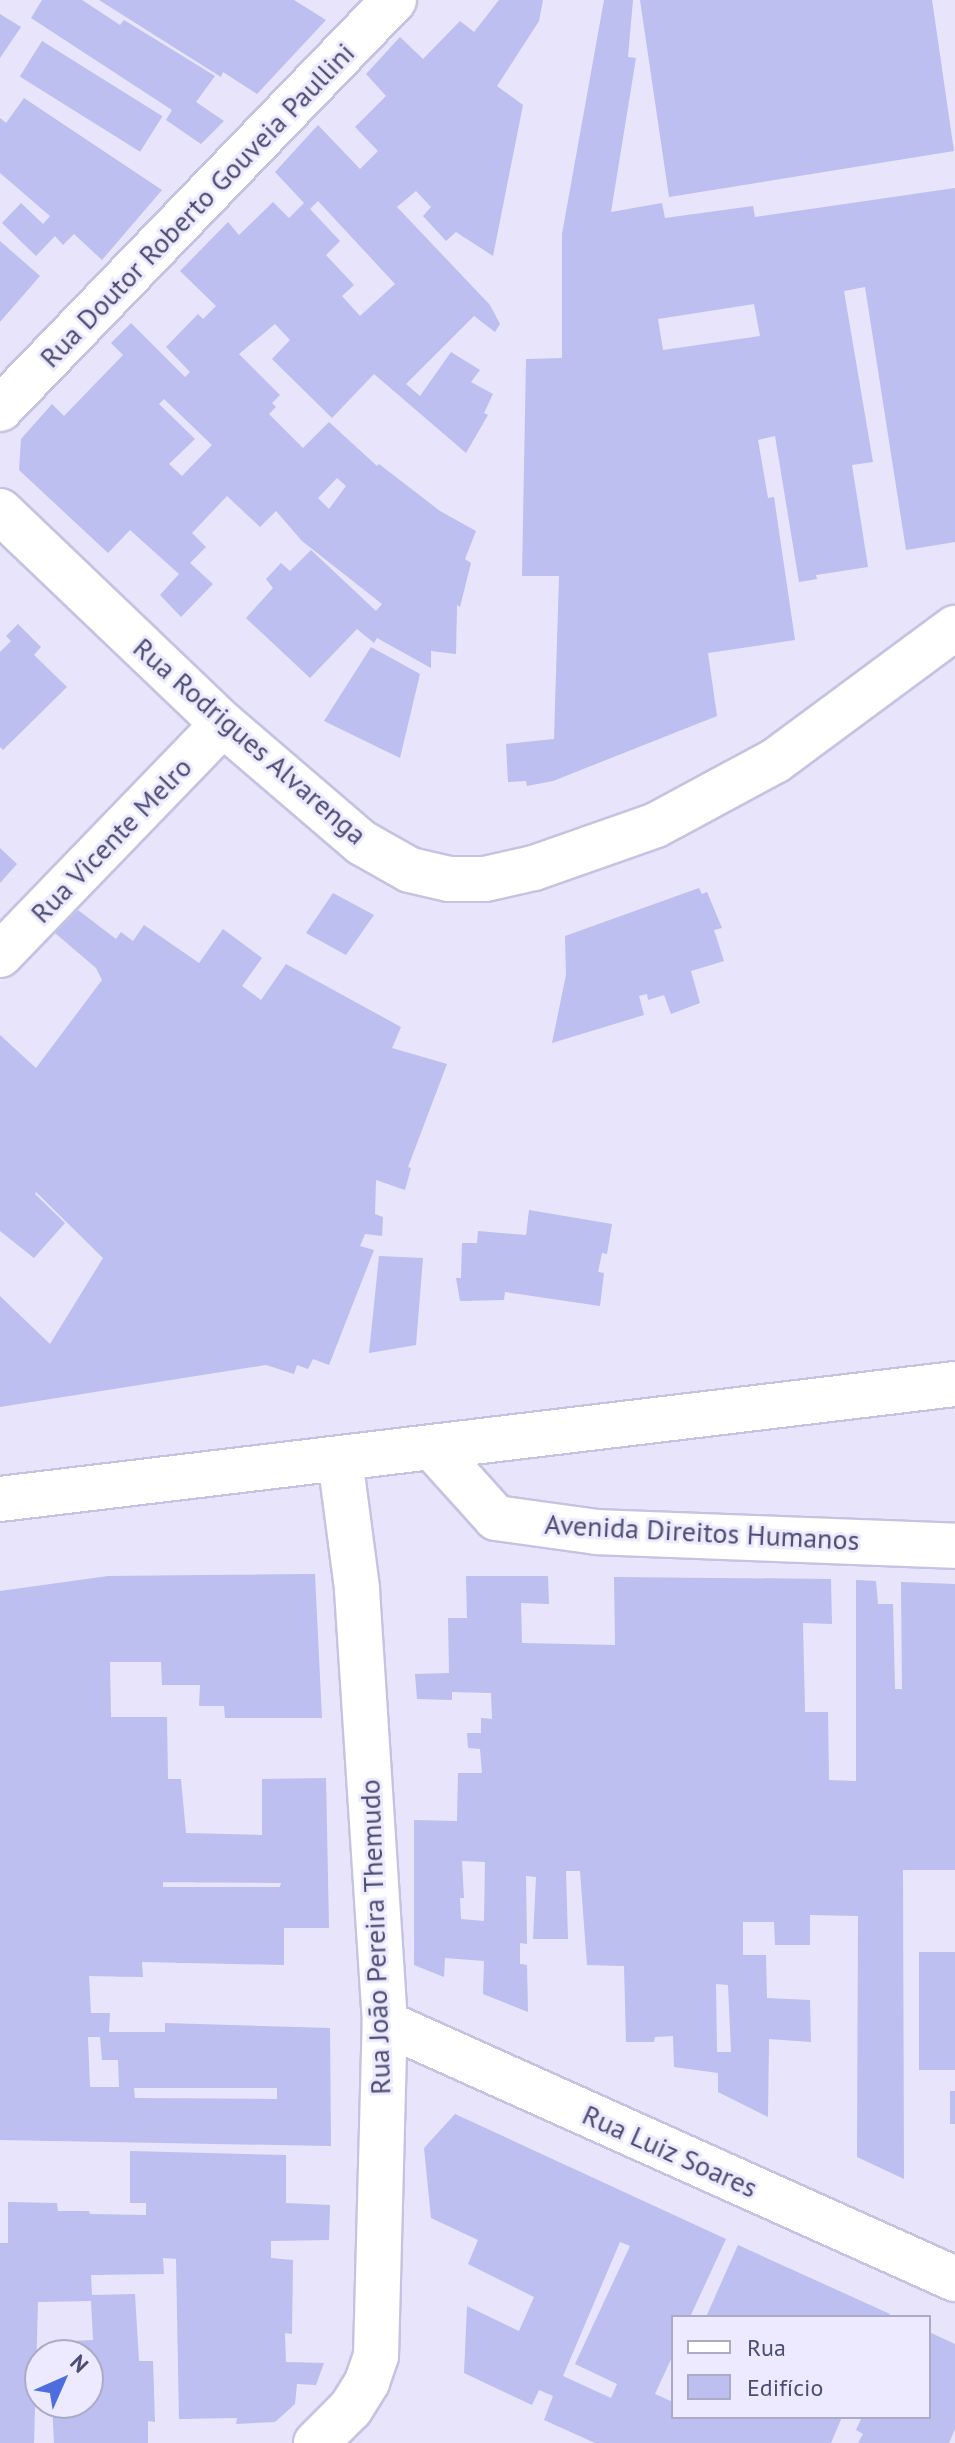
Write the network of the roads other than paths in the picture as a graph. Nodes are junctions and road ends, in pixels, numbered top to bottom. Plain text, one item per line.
1 (394, 0) edge
2 (0, 409) edge
3 (0, 511) edge
4 (955, 628) edge
5 (223, 724) junction
6 (0, 955) edge
7 (955, 1384) edge
8 (433, 1448) junction
9 (340, 1459) junction
10 (0, 1499) edge
11 (955, 1546) edge
12 (385, 2023) junction
13 (955, 2279) edge
14 (316, 2443) edge

1 - 2 street, Rua Doutor Roberto Gouveia Paullini
3 - 5 street, Rua Rodrigues Alvarenga
4 - 5 street, Rua Rodrigues Alvarenga
5 - 6 street, Rua Vicente Melro
7 - 8 street
8 - 9 street
8 - 11 street, Avenida Direitos Humanos
9 - 10 street
9 - 12 street, Rua João Pereira Themudo
12 - 13 street, Rua Luiz Soares
12 - 14 street, Rua João Pereira Themudo

